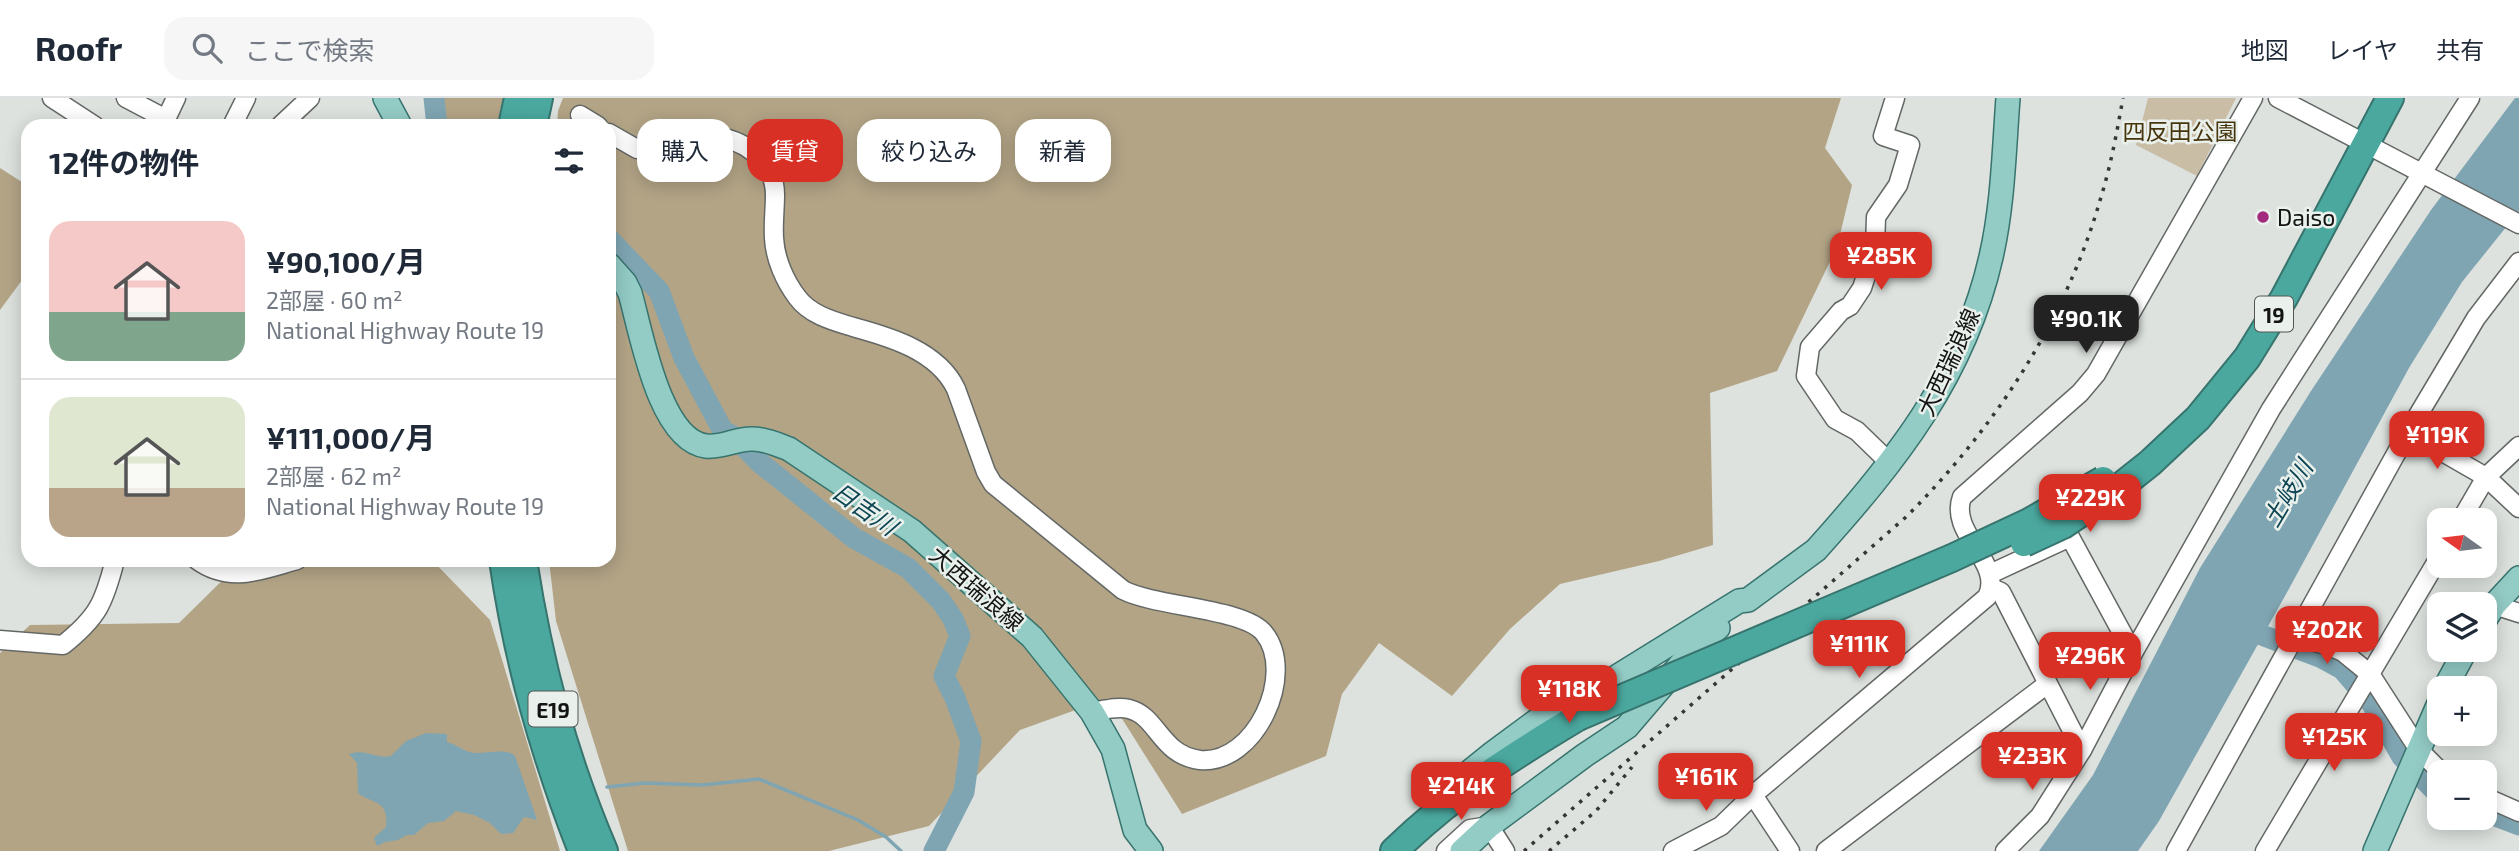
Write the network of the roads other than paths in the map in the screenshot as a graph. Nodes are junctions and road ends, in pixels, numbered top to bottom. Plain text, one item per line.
1 (52, 98) edge
2 (126, 98) edge
3 (176, 98) edge
4 (246, 98) edge
5 (310, 98) edge
6 (385, 98) edge
7 (518, 98) edge
8 (539, 98) edge
9 (1895, 98) edge
10 (2008, 98) edge
11 (2253, 98) edge
12 (2278, 98) edge
13 (2369, 98) edge
14 (2390, 98) edge
15 (2470, 98) edge
16 (580, 115) dead end
17 (84, 119) edge
18 (159, 119) edge
19 (167, 119) edge
20 (236, 119) edge
21 (288, 119) edge
22 (396, 119) edge
23 (514, 119) edge
24 (534, 119) edge
25 (587, 119) edge
26 (616, 137) edge
27 (2358, 140) junction
28 (2423, 174) junction
29 (2519, 224) edge
30 (2519, 262) edge
31 (616, 273) edge
32 (2408, 432) junction
33 (2519, 446) edge
34 (1891, 464) junction
35 (2486, 477) junction
36 (2468, 508) edge
37 (2519, 508) edge
38 (113, 567) edge
39 (206, 567) edge
40 (271, 567) edge
41 (504, 567) edge
42 (524, 567) edge
43 (2427, 578) edge
44 (2519, 578) edge
45 (1991, 581) junction
46 (1748, 600) junction
47 (2497, 604) edge
48 (2497, 612) edge
49 (2519, 613) edge
50 (2294, 637) junction
51 (0, 640) edge
52 (2133, 653) junction
53 (2370, 674) junction
54 (1613, 679) junction
55 (2046, 685) junction
56 (1644, 710) junction
57 (1092, 712) junction
58 (1582, 723) junction
59 (2427, 731) edge
60 (2081, 750) junction
61 (2419, 750) junction
62 (2429, 760) edge
63 (1753, 795) junction
64 (2497, 802) edge
65 (2519, 812) edge
66 (1489, 826) junction
67 (582, 851) edge
68 (604, 851) edge
69 (1151, 851) edge
70 (1394, 851) edge
71 (1421, 851) edge
72 (1446, 851) edge
73 (1463, 851) edge
74 (1496, 851) edge
75 (1505, 851) edge
76 (1673, 851) edge
77 (1790, 851) edge
78 (1826, 851) edge
79 (2005, 851) edge
80 (2176, 851) edge
81 (2265, 851) edge
82 (2375, 851) edge

1 - 17 street
2 - 18 street
3 - 19 street
4 - 20 street
5 - 21 street
6 - 22 main road
7 - 23 highway
8 - 24 highway
9 - 34 street
10 - 34 main road, 大西瑞浪線
11 - 45 street
12 - 27 street
13 - 27 highway, 19
14 - 27 highway, 19
15 - 28 street
16 - 25 street
26 - 57 street
27 - 28 street
27 - 58 highway, 19, bridge
28 - 29 street
28 - 52 street
30 - 32 street
31 - 57 main road, 大西瑞浪線
32 - 35 street
32 - 50 street
33 - 35 street
34 - 46 main road, 大西瑞浪線
35 - 36 street
35 - 37 street
38 - 51 street
39 - 40 street
41 - 67 highway, E19
42 - 68 highway, E19
43 - 53 street
44 - 47 main road
45 - 52 street
45 - 55 street
45 - 63 street
46 - 54 main road
46 - 56 main road
48 - 49 street
50 - 53 street
50 - 80 street
52 - 60 street
53 - 61 street
53 - 81 street
54 - 56 main road
54 - 70 main road
55 - 60 street
55 - 78 street
56 - 66 main road
57 - 69 main road, 大西瑞浪線
58 - 70 highway, 19
58 - 71 highway, 19
59 - 61 main road
60 - 79 street
61 - 62 street
61 - 82 main road
63 - 76 street
63 - 77 street
64 - 65 street
66 - 72 street
66 - 73 main road
66 - 75 street
73 - 74 street

